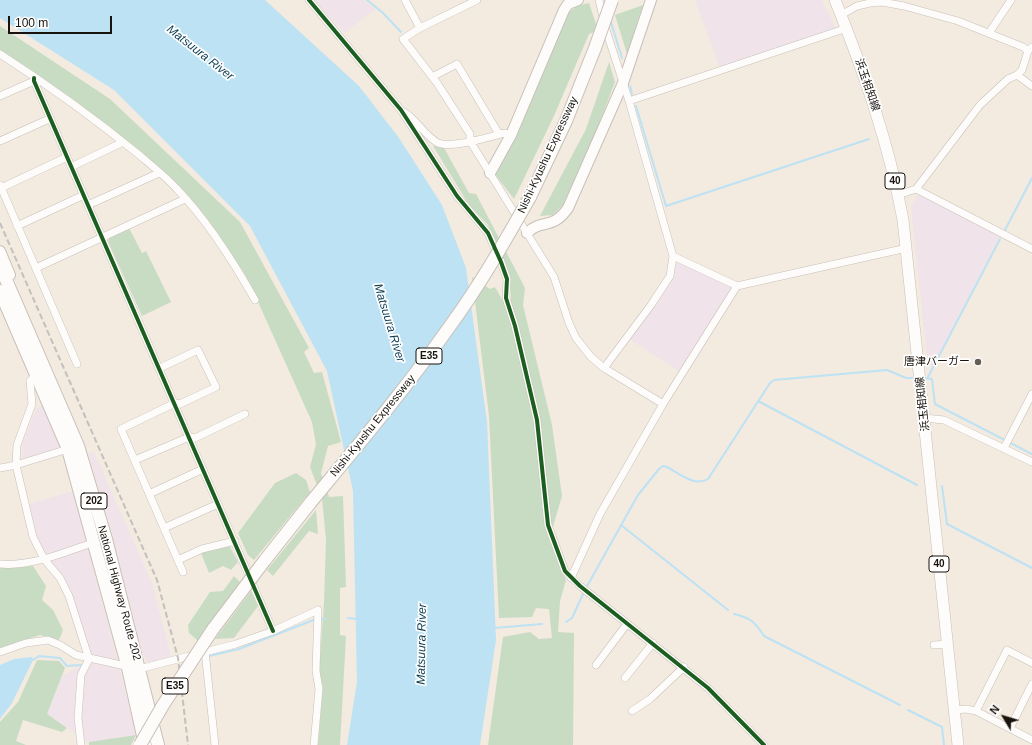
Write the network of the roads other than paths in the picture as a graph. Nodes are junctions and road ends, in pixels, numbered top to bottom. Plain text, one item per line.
1 (309, 0) edge
2 (405, 0) edge
3 (477, 0) edge
4 (578, 0) edge
5 (599, 0) edge
6 (612, 0) edge
7 (651, 0) edge
8 (835, 0) edge
9 (1011, 0) edge
10 (883, 1) edge
11 (856, 3) edge
12 (841, 15) junction
13 (420, 28) junction
14 (847, 28) junction
15 (989, 33) junction
16 (1030, 49) edge
17 (0, 54) edge
18 (1017, 75) junction
19 (432, 77) junction
20 (34, 79) junction
21 (623, 83) junction
22 (1032, 86) edge
23 (0, 96) edge
24 (629, 102) junction
25 (401, 110) junction
26 (49, 119) junction
27 (499, 134) junction
28 (511, 135) junction
29 (0, 141) edge
30 (470, 141) junction
31 (123, 142) junction
32 (67, 157) junction
33 (71, 167) junction
34 (159, 172) junction
35 (490, 173) junction
36 (1, 186) edge
37 (916, 189) junction
38 (84, 195) junction
39 (898, 195) junction
40 (185, 199) junction
41 (88, 205) junction
42 (18, 226) junction
43 (527, 233) junction
44 (103, 236) junction
45 (907, 248) junction
46 (1032, 249) edge
47 (0, 251) edge
48 (673, 256) junction
49 (0, 266) edge
50 (36, 268) junction
51 (738, 286) junction
52 (0, 291) edge
53 (255, 300) dead end
54 (29, 334) junction
55 (77, 364) dead end
56 (160, 368) junction
57 (604, 368) junction
58 (37, 374) junction
59 (1032, 394) edge
60 (175, 403) junction
61 (662, 404) junction
62 (245, 414) dead end
63 (924, 418) junction
64 (189, 436) junction
65 (1004, 447) junction
66 (68, 449) junction
67 (135, 460) junction
68 (1032, 462) edge
69 (16, 466) junction
70 (0, 468) edge
71 (203, 469) junction
72 (149, 494) junction
73 (218, 504) junction
74 (164, 528) junction
75 (95, 542) junction
76 (235, 542) junction
77 (44, 558) junction
78 (178, 560) junction
79 (0, 564) edge
80 (183, 572) dead end
81 (571, 578) junction
82 (627, 624) junction
83 (273, 631) junction
84 (653, 643) junction
85 (947, 644) junction
86 (934, 645) dead end
87 (205, 651) junction
88 (0, 652) edge
89 (89, 659) junction
90 (1032, 663) edge
91 (596, 665) dead end
92 (684, 667) junction
93 (134, 669) junction
94 (625, 678) dead end
95 (1032, 684) edge
96 (955, 710) junction
97 (632, 711) dead end
98 (976, 711) junction
99 (1010, 728) junction
100 (1032, 730) edge
101 (1030, 739) edge
102 (80, 745) edge
103 (140, 745) edge
104 (145, 745) edge
105 (158, 745) edge
106 (215, 745) edge
107 (314, 745) edge
108 (764, 745) edge
109 (958, 745) edge

1 - 25 street
2 - 13 street
3 - 13 street
4 - 28 street
5 - 21 street
6 - 103 highway, Nishi-Kyushu Expressway / E35, bridge
7 - 21 street
8 - 12 main road, 浜玉相知線 / 40
9 - 15 street
10 - 11 street
10 - 15 street
11 - 12 street
12 - 14 main road, 浜玉相知線 / 40
13 - 19 street
14 - 24 street
14 - 39 main road, 浜玉相知線 / 40
15 - 16 street
16 - 18 street
17 - 20 street
18 - 22 street
18 - 37 street
19 - 27 street
19 - 30 street
20 - 23 street
20 - 26 street
20 - 31 street
21 - 24 street
21 - 43 street
24 - 48 street
25 - 30 street
25 - 81 street
26 - 29 street
26 - 32 street
27 - 28 street
27 - 30 street
28 - 35 street
30 - 35 street
31 - 33 street
31 - 34 street
32 - 33 street
32 - 36 street
33 - 38 street
34 - 40 street
34 - 41 street
35 - 43 street
36 - 42 street
37 - 39 street
37 - 46 street
38 - 41 street
38 - 42 street
39 - 45 main road, 浜玉相知線 / 40
40 - 44 street
40 - 53 street
41 - 44 street
42 - 50 street
43 - 57 street
44 - 50 street
44 - 56 street
45 - 51 street
45 - 63 main road, 浜玉相知線 / 40
47 - 54 street
48 - 51 street
48 - 57 street
49 - 54 highway, National Highway Route 202 / 202
50 - 55 street
51 - 61 street
52 - 58 highway, National Highway Route 202 / 202
54 - 93 highway, National Highway Route 202 / 202
56 - 60 street
56 - 60 street
57 - 61 street
58 - 66 highway, National Highway Route 202 / 202
58 - 69 street
59 - 65 street
60 - 64 street
60 - 67 street
61 - 81 street
62 - 64 street
63 - 65 street
63 - 85 main road, 浜玉相知線 / 40
64 - 67 street
64 - 71 street
65 - 68 street
66 - 69 street
66 - 75 highway, National Highway Route 202 / 202
67 - 72 street
69 - 70 street
69 - 77 street
71 - 72 street
71 - 73 street
72 - 74 street
73 - 74 street
73 - 76 street
74 - 78 street
75 - 77 street
75 - 93 highway, National Highway Route 202 / 202
76 - 78 street
76 - 83 street
77 - 79 street
77 - 89 street
78 - 80 street
81 - 82 street
82 - 84 street
82 - 91 street
83 - 87 street
83 - 107 street
84 - 92 street
84 - 94 street
85 - 86 street
85 - 96 main road, 浜玉相知線 / 40
87 - 93 street
87 - 106 street
88 - 89 street
89 - 93 street
89 - 102 street
90 - 98 street
92 - 97 street
92 - 108 street
93 - 104 highway, National Highway Route 202 / 202
93 - 105 highway, National Highway Route 202 / 202
95 - 99 street
96 - 98 street
96 - 109 main road, 浜玉相知線 / 40
98 - 99 street
99 - 101 street
100 - 101 street

